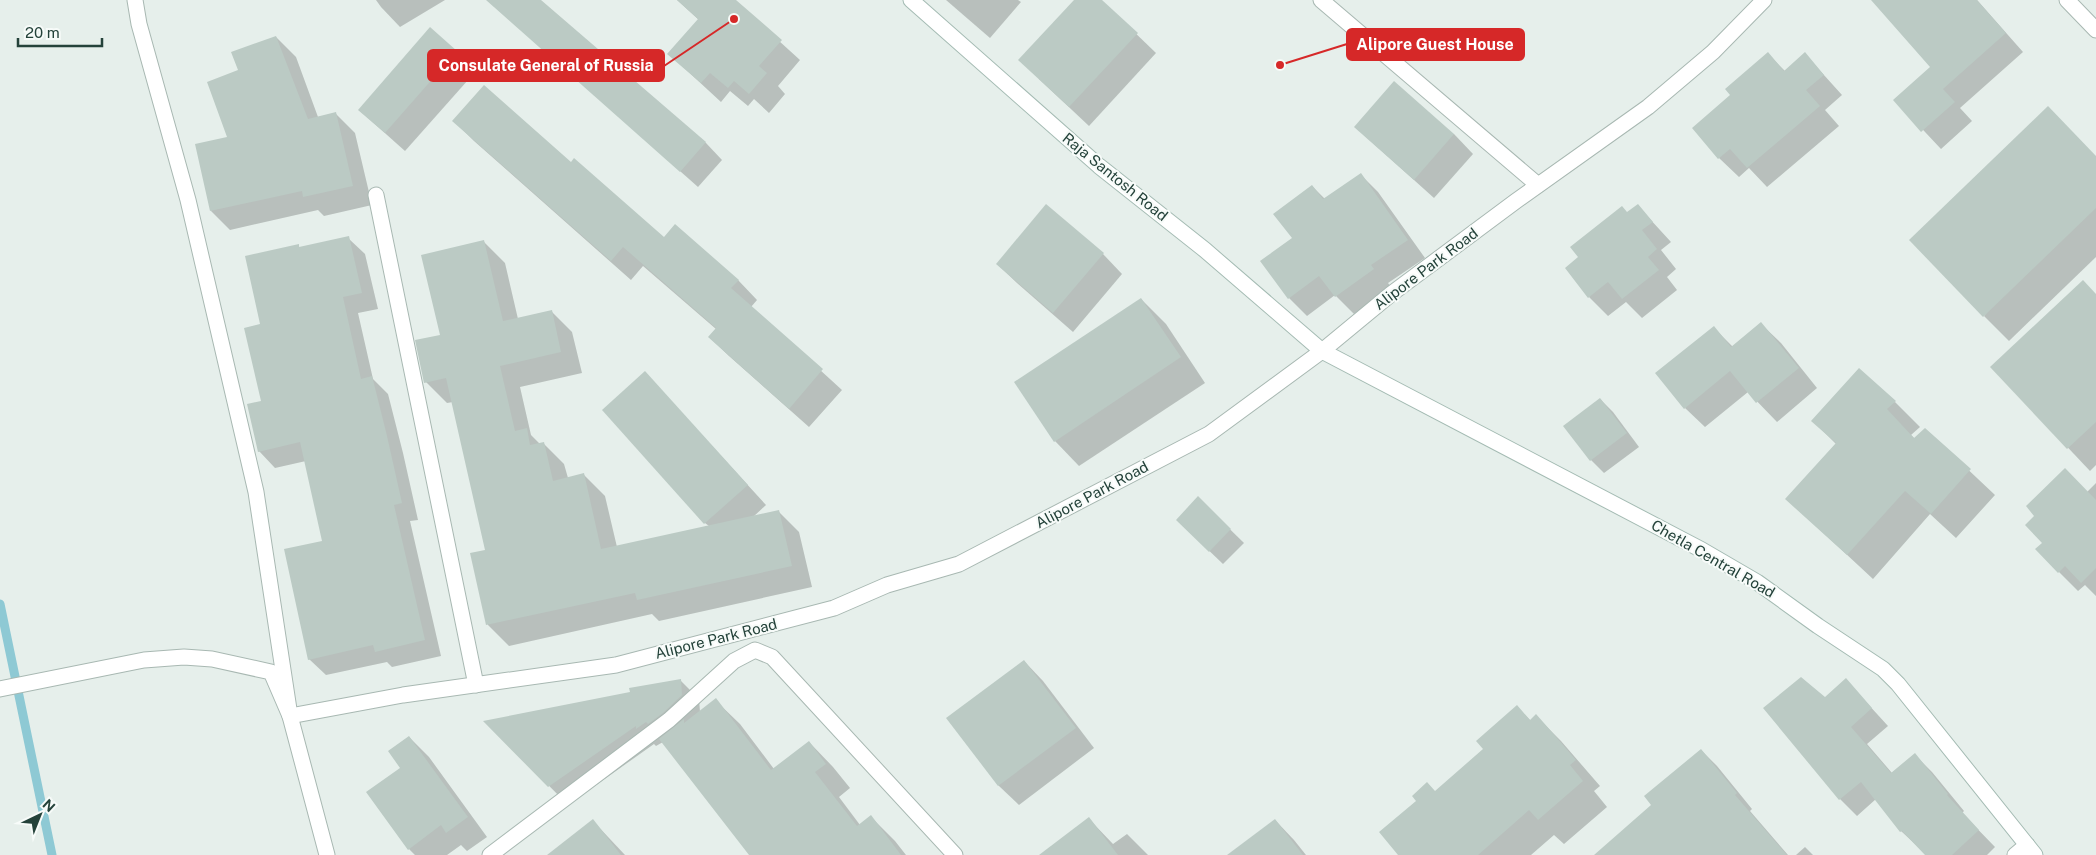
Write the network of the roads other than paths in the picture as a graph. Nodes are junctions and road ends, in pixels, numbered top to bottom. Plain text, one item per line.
1 (135, 0) edge
2 (911, 0) edge
3 (1321, 0) edge
4 (1764, 0) edge
5 (2068, 0) edge
6 (2096, 30) edge
7 (1538, 185) junction
8 (376, 195) dead end
9 (1322, 351) junction
10 (476, 685) junction
11 (0, 689) edge
12 (290, 716) junction
13 (2031, 850) edge
14 (327, 855) edge
15 (490, 855) edge
16 (955, 855) edge
17 (2014, 855) edge

1 - 12 street
2 - 9 street, Raja Santosh Road
3 - 7 street
4 - 7 street, Alipore Park Road
5 - 6 street
7 - 9 street, Alipore Park Road
8 - 10 street
9 - 10 street, Alipore Park Road
9 - 13 street, Chetla Central Road
10 - 12 street, Alipore Park Road
11 - 12 street
12 - 14 street
13 - 17 street
15 - 16 street

